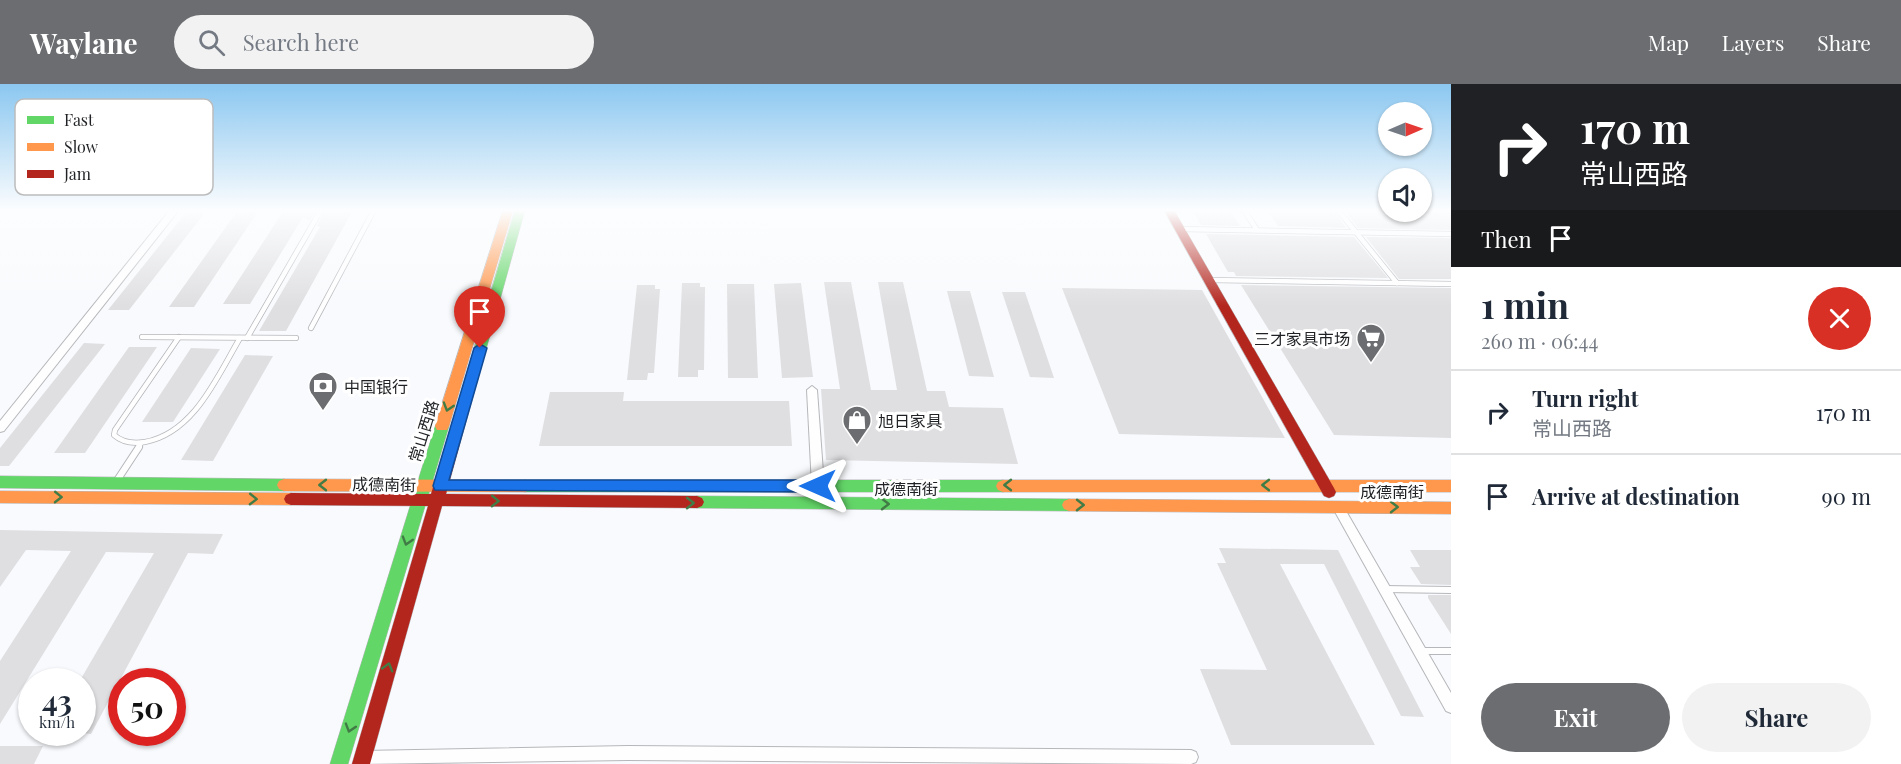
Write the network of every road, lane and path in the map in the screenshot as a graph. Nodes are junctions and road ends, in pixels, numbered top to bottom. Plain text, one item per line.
1 (150, 242) edge
2 (303, 242) edge
3 (357, 242) edge
4 (498, 242) edge
5 (511, 242) edge
6 (1186, 242) edge
7 (1363, 242) edge
8 (1208, 280) junction
9 (1397, 283) junction
10 (1451, 284) edge
11 (311, 328) dead end
12 (142, 337) dead end
13 (179, 337) junction
14 (240, 338) junction
15 (247, 338) junction
16 (296, 338) dead end
17 (812, 390) dead end
18 (0, 428) edge
19 (141, 443) junction
20 (0, 482) edge
21 (116, 483) junction
22 (1325, 484) junction
23 (424, 485) junction
24 (441, 486) junction
25 (818, 486) junction
26 (1451, 486) edge
27 (0, 497) edge
28 (419, 501) junction
29 (436, 501) junction
30 (1338, 507) junction
31 (1451, 508) edge
32 (1384, 589) junction
33 (1451, 590) edge
34 (1420, 651) junction
35 (1451, 651) edge
36 (1451, 706) edge
37 (1191, 757) dead end
38 (627, 758) edge
39 (361, 761) edge
40 (339, 764) edge

1 - 18 street
2 - 15 lane
3 - 11 lane
4 -> 23 main road, 常山西路
5 - 24 main road, 常山西路
6 - 8 main road
7 - 9 lane
8 - 9 lane
8 - 22 main road
9 - 10 lane
12 - 13 lane
13 - 14 lane
13 - 19 lane
14 - 15 lane
14 - 19 lane
15 - 16 lane
17 - 25 street
19 - 21 lane
20 - 21 main road, 成德南街
23 -> 21 main road, 成德南街
22 -> 25 main road, 成德南街
22 - 26 main road, 成德南街
22 - 30 main road
23 - 24 main road, 成德南街
23 - 28 main road, 常山西路
24 - 25 main road, 成德南街
24 - 29 main road, 常山西路
27 -> 28 main road, 成德南街
28 - 29 main road, 成德南街
28 -> 40 main road, 常山西路
29 -> 30 main road, 成德南街
39 -> 29 main road, 常山西路
30 -> 31 main road, 成德南街
30 - 32 street
32 - 33 lane
32 - 34 street
34 - 35 lane
34 - 36 street
37 - 38 street
38 - 39 street

